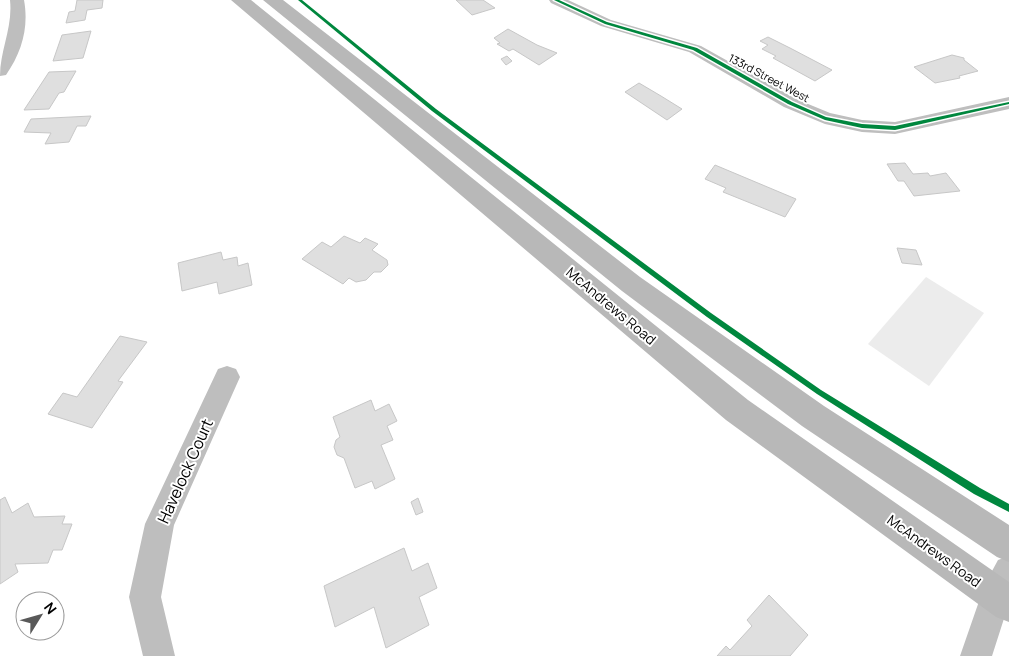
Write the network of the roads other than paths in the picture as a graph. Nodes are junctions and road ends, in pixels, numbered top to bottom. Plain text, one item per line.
1 (17, 0) edge
2 (240, 0) edge
3 (272, 0) edge
4 (556, 0) edge
5 (20, 22) junction
6 (0, 26) edge
7 (0, 71) edge
8 (1009, 102) edge
9 (226, 377) dead end
10 (1009, 545) edge
11 (1005, 590) edge
12 (159, 656) edge
13 (976, 656) edge

1 - 5 street
2 - 11 main road, McAndrews Road
3 - 10 main road, McAndrews Road
4 - 8 street, 133rd Street West
5 - 6 street
5 - 7 street
9 - 12 street, Havelock Court
11 - 13 street

